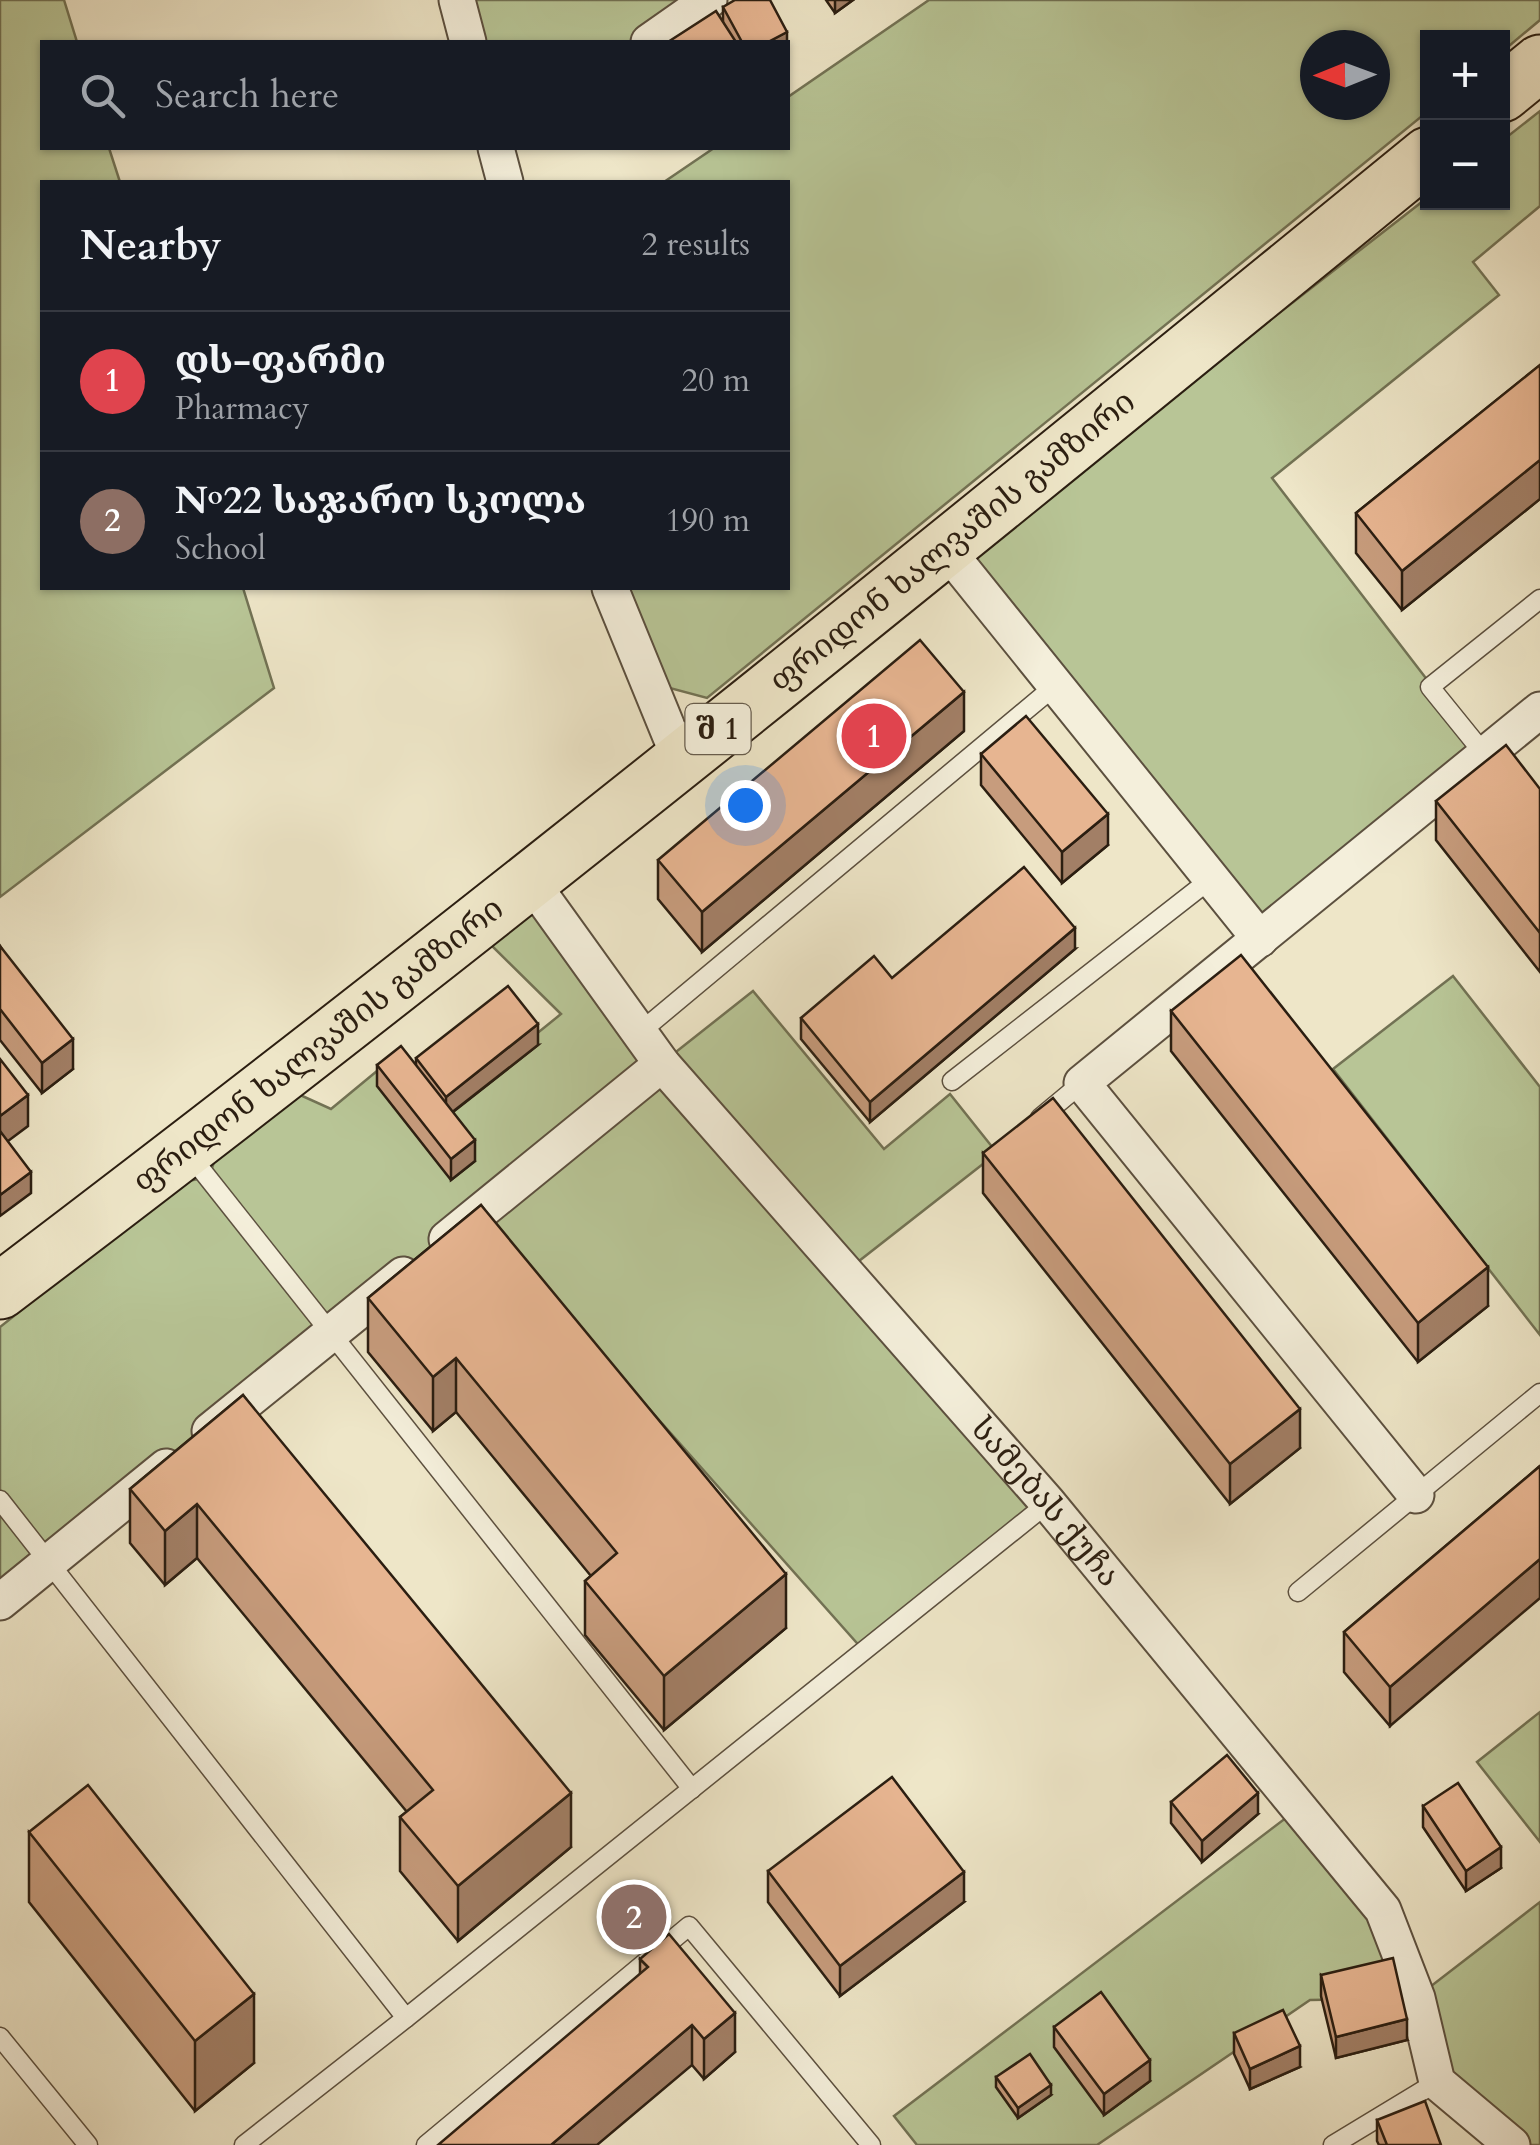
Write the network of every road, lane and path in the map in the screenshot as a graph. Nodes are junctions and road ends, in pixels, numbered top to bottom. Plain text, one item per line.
1 (456, 0) edge
2 (710, 0) edge
3 (467, 40) edge
4 (651, 40) edge
5 (1540, 63) edge
6 (1510, 87) edge
7 (497, 150) edge
8 (1420, 162) edge
9 (505, 180) edge
10 (943, 551) junction
11 (611, 590) edge
12 (1540, 599) edge
13 (1056, 685) junction
14 (1540, 710) edge
15 (1499, 751) junction
16 (680, 759) junction
17 (1212, 878) junction
18 (530, 879) junction
19 (1260, 938) junction
20 (639, 1033) junction
21 (662, 1064) junction
22 (952, 1082) dead end
23 (1082, 1083) junction
24 (1026, 1130) edge
25 (186, 1150) junction
26 (0, 1290) edge
27 (332, 1332) junction
28 (1540, 1393) edge
29 (1416, 1495) junction
30 (0, 1500) edge
31 (1048, 1503) junction
32 (49, 1562) junction
33 (1298, 1592) dead end
34 (0, 1602) edge
35 (692, 1789) junction
36 (406, 2018) junction
37 (0, 2038) edge
38 (1437, 2082) junction
39 (88, 2145) edge
40 (244, 2145) edge
41 (426, 2145) edge
42 (871, 2145) edge
43 (1333, 2145) edge
44 (1512, 2145) edge

1 - 3 street
2 - 4 street
5 - 6 main road
7 - 9 street
8 - 10 main road, ფრიდონ ხალვაშის გამზირი / შ 1
10 - 13 street
10 - 16 main road, ფრიდონ ხალვაშის გამზირი / შ 1
11 - 16 street
12 - 15 lane
13 - 17 street
13 - 20 lane
14 - 15 street
15 - 19 street
16 - 18 main road, ფრიდონ ხალვაშის გამზირი / შ 1
17 - 19 street
17 - 22 lane
18 - 20 street, სამებას ქუჩა
18 - 25 main road, ფრიდონ ხალვაშის გამზირი / შ 1
19 - 23 street
20 - 21 street, სამებას ქუჩა
21 - 27 street
21 - 31 street, სამებას ქუჩა
23 - 24 lane
23 - 29 street
25 - 26 main road, ფრიდონ ხალვაშის გამზირი / შ 1
25 - 27 lane
27 - 32 street
27 - 35 lane
28 - 29 lane
29 - 33 lane
30 - 32 lane
31 - 35 lane
31 - 38 street, სამებას ქუჩა
32 - 34 street
32 - 36 lane
35 - 36 lane
36 - 40 lane
37 - 39 lane
38 - 43 lane
38 - 44 street
41 - 42 lane

